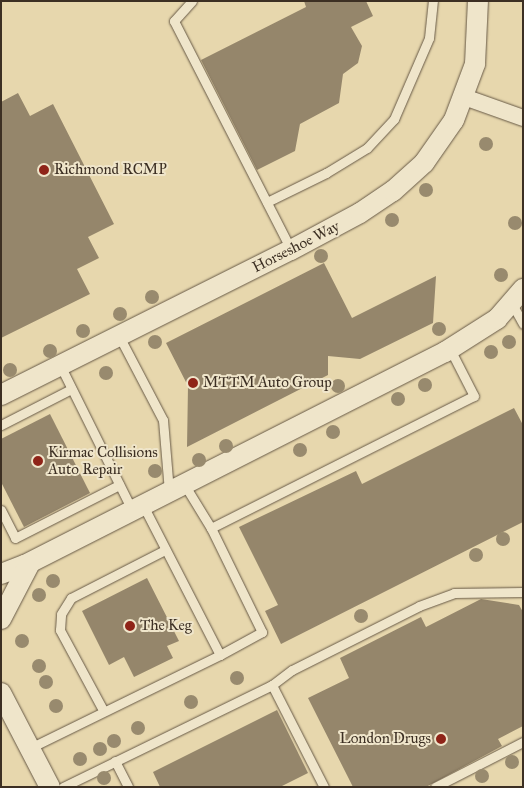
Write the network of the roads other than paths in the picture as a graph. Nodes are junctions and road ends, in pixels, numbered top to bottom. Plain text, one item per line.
1 (192, 1) edge
2 (433, 1) edge
3 (478, 1) edge
4 (464, 97) junction
5 (523, 118) edge
6 (267, 202) junction
7 (291, 250) junction
8 (517, 296) edge
9 (523, 324) edge
10 (119, 335) junction
11 (450, 348) junction
12 (60, 365) junction
13 (71, 389) junction
14 (1, 395) edge
15 (1, 425) edge
16 (119, 485) junction
17 (177, 488) junction
18 (138, 508) junction
19 (1, 510) edge
20 (211, 528) junction
21 (165, 550) junction
22 (30, 563) junction
23 (1, 574) edge
24 (523, 592) edge
25 (1, 619) edge
26 (220, 655) junction
27 (272, 685) junction
28 (1, 693) edge
29 (103, 710) junction
30 (523, 742) edge
31 (30, 748) junction
32 (115, 761) junction
33 (50, 787) edge
34 (63, 787) edge
35 (128, 787) edge
36 (324, 787) edge
37 (435, 787) edge

1 - 6 lane
2 - 6 lane
3 - 4 street, Horseshoe Way
4 - 5 street
4 - 7 street, Horseshoe Way
6 - 7 lane
7 - 10 street, Horseshoe Way
8 - 9 lane
8 - 11 street
10 - 12 street, Horseshoe Way
10 - 17 lane
11 - 17 street
11 - 20 lane
12 - 13 lane
12 - 14 street, Horseshoe Way
13 - 15 lane
13 - 16 lane
16 - 18 lane
16 - 19 lane
17 - 18 street
17 - 20 lane
18 - 21 lane
18 - 22 street
20 - 26 lane
21 - 26 lane
21 - 29 lane
22 - 23 street
22 - 25 street
24 - 27 lane
26 - 29 lane
27 - 32 lane
27 - 36 lane
28 - 31 street
29 - 31 lane
30 - 37 lane
31 - 33 street
32 - 34 lane
32 - 35 lane

